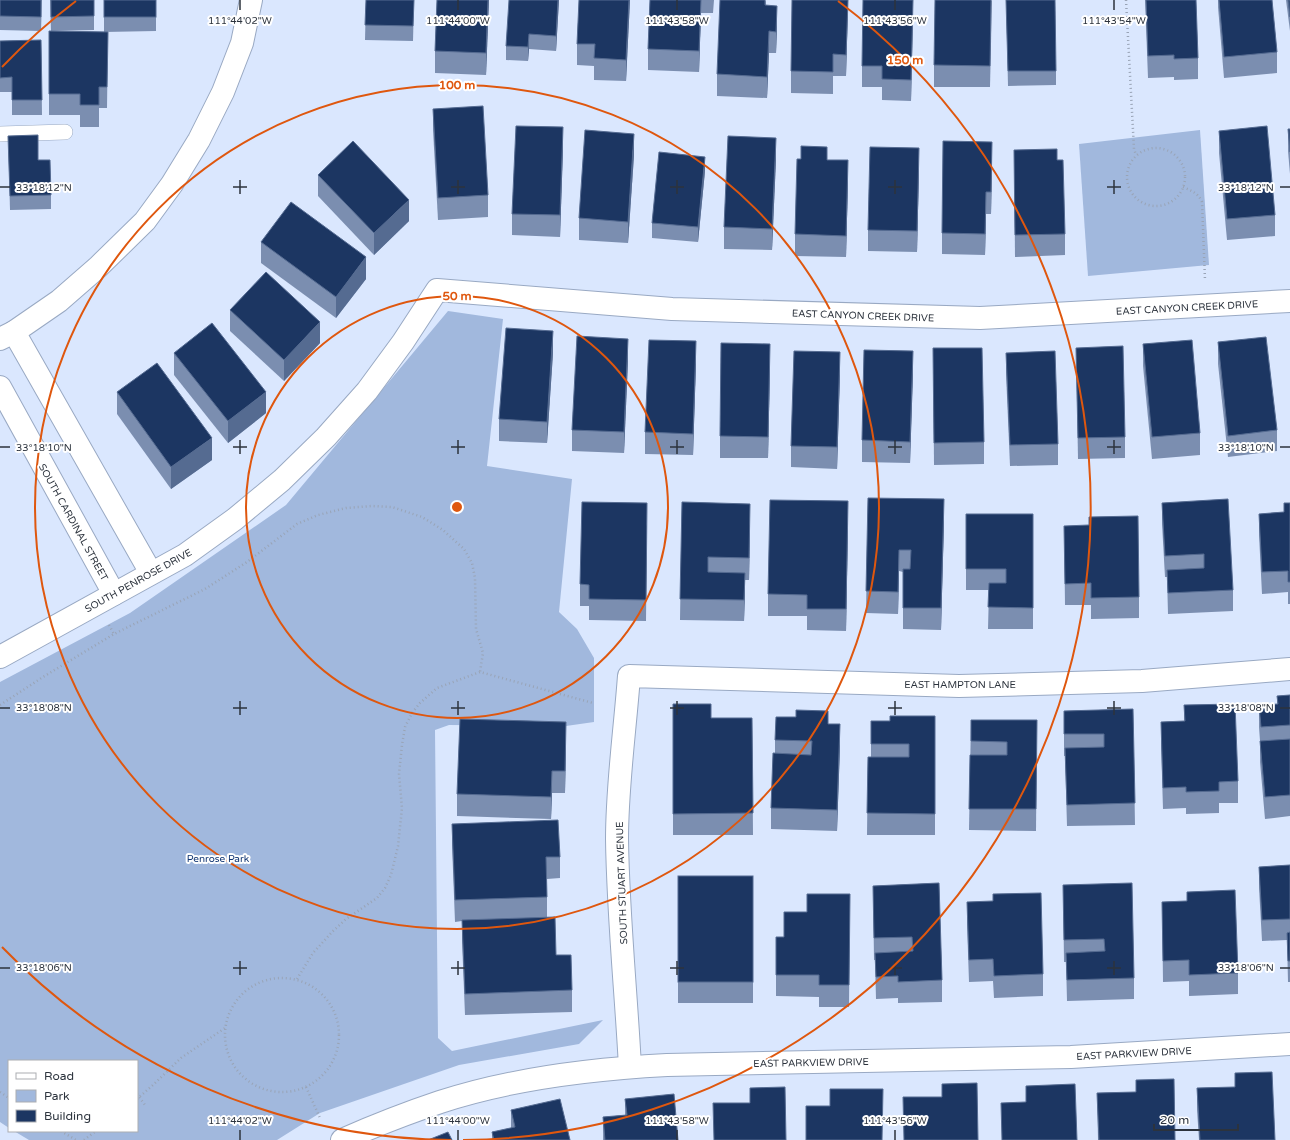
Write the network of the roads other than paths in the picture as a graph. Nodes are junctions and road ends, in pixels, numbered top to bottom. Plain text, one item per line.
1 (251, 0) edge
2 (65, 132) dead end
3 (0, 134) edge
4 (436, 290) joint
5 (1290, 301) edge
6 (7, 335) edge
7 (0, 387) edge
8 (151, 573) junction
9 (114, 594) junction
10 (0, 658) edge
11 (1290, 669) edge
12 (629, 676) joint
13 (1290, 1044) edge
14 (630, 1067) junction
15 (342, 1140) edge

1 - 6 street
2 - 3 lane
4 - 5 street, EAST CANYON CREEK DRIVE
4 - 8 street, SOUTH PENROSE DRIVE
6 - 8 street
7 - 9 street, SOUTH CARDINAL STREET
8 - 9 street, SOUTH PENROSE DRIVE
9 - 10 street, SOUTH PENROSE DRIVE
11 - 12 street, EAST HAMPTON LANE
12 - 14 street, SOUTH STUART AVENUE
13 - 14 street, EAST PARKVIEW DRIVE
14 - 15 street, EAST PARKVIEW DRIVE

